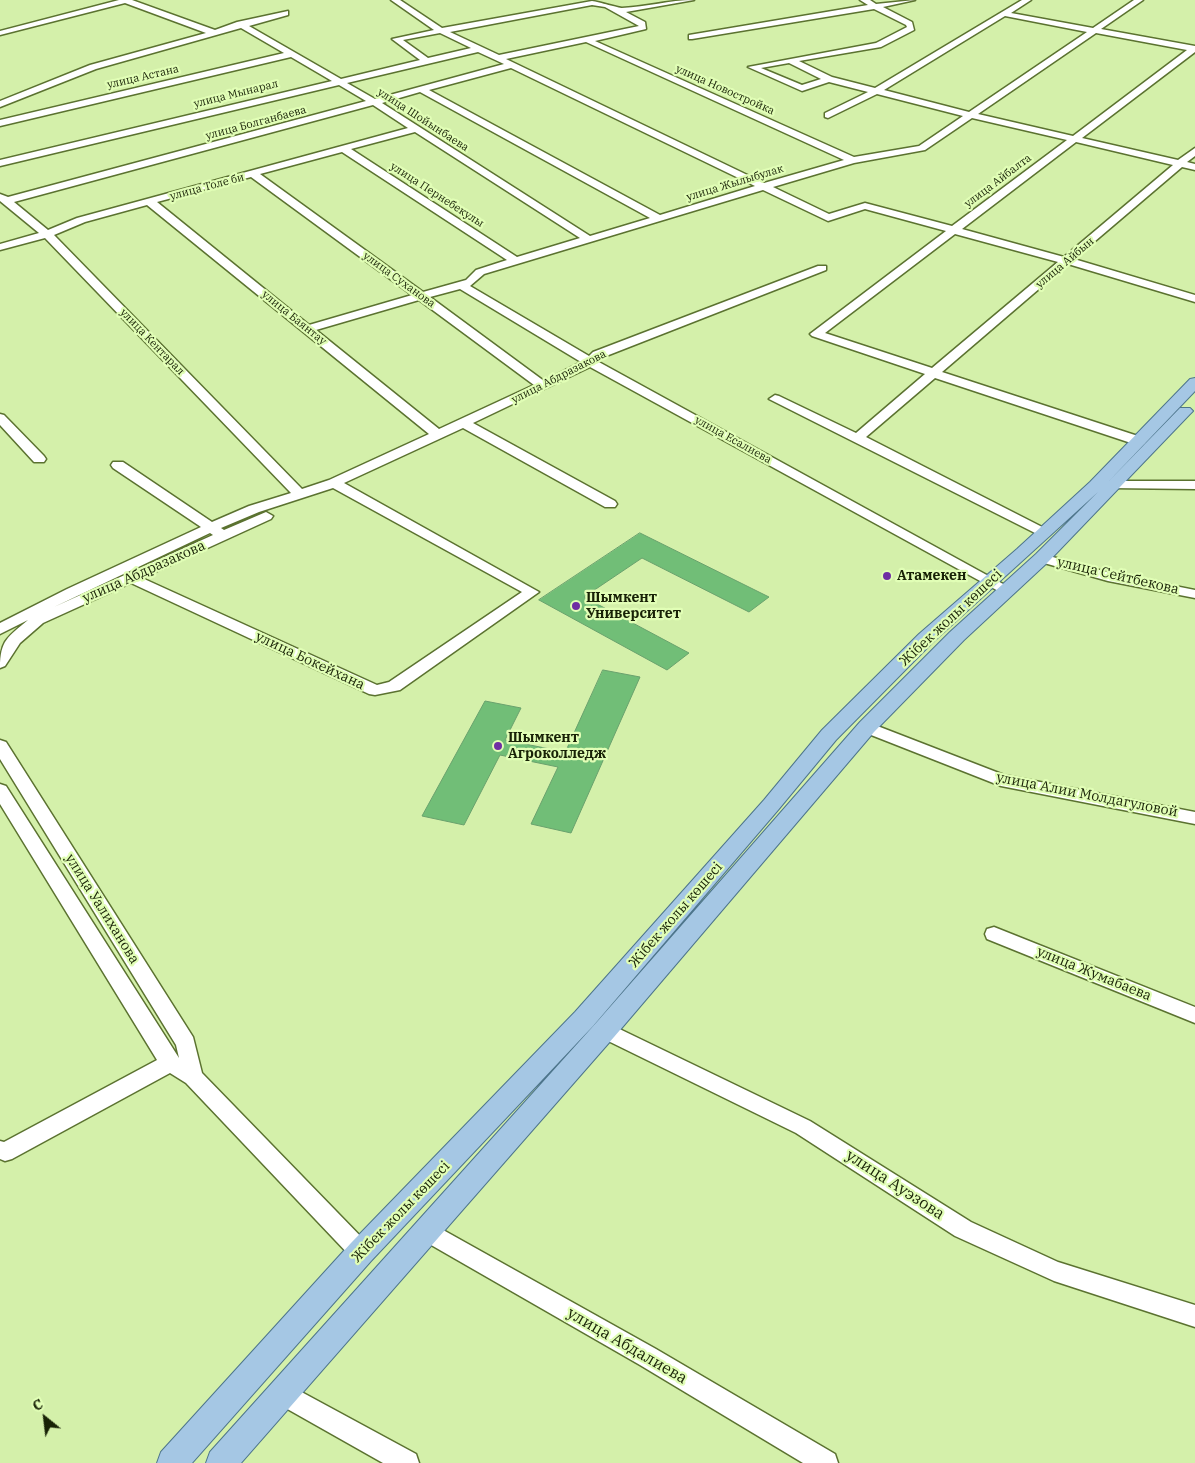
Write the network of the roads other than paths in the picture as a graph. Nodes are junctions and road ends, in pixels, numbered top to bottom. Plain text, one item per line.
1 (127, 0) edge
2 (395, 0) edge
3 (690, 0) edge
4 (864, 0) edge
5 (911, 0) edge
6 (1027, 0) edge
7 (1139, 0) edge
8 (875, 6) junction
9 (620, 11) junction
10 (285, 13) dead end
11 (1005, 14) junction
12 (240, 24) junction
13 (440, 30) junction
14 (1093, 30) junction
15 (212, 32) junction
16 (0, 33) edge
17 (692, 37) dead end
18 (587, 40) junction
19 (1195, 48) edge
20 (478, 49) junction
21 (292, 54) junction
22 (498, 58) junction
23 (790, 60) junction
24 (426, 61) junction
25 (511, 65) junction
26 (829, 79) junction
27 (338, 81) junction
28 (421, 90) junction
29 (876, 91) junction
30 (376, 103) junction
31 (0, 104) edge
32 (828, 115) dead end
33 (971, 115) junction
34 (0, 123) edge
35 (414, 129) junction
36 (1074, 139) junction
37 (344, 150) junction
38 (1195, 152) edge
39 (853, 160) junction
40 (0, 163) edge
41 (1182, 164) junction
42 (1195, 167) edge
43 (254, 174) junction
44 (765, 187) junction
45 (3, 199) edge
46 (150, 202) junction
47 (660, 219) junction
48 (954, 230) junction
49 (47, 234) junction
50 (590, 240) junction
51 (0, 247) edge
52 (518, 262) junction
53 (1068, 262) junction
54 (822, 268) dead end
55 (461, 285) junction
56 (420, 296) junction
57 (1195, 300) edge
58 (307, 329) junction
59 (590, 362) junction
60 (934, 373) junction
61 (1195, 382) edge
62 (543, 386) junction
63 (775, 400) dead end
64 (1195, 400) edge
65 (0, 418) edge
66 (463, 423) junction
67 (438, 435) junction
68 (857, 438) junction
69 (1138, 441) junction
70 (39, 459) dead end
71 (118, 465) dead end
72 (334, 483) junction
73 (1115, 485) junction
74 (1195, 485) edge
75 (299, 493) junction
76 (610, 504) dead end
77 (218, 532) junction
78 (1043, 534) junction
79 (1042, 558) junction
80 (131, 578) junction
81 (998, 586) junction
82 (532, 592) joint
83 (1195, 594) edge
84 (0, 628) edge
85 (0, 663) edge
86 (867, 727) junction
87 (0, 746) edge
88 (0, 790) edge
89 (1195, 818) edge
90 (994, 934) dead end
91 (1195, 1015) edge
92 (605, 1030) junction
93 (170, 1063) junction
94 (193, 1076) junction
95 (0, 1150) edge
96 (428, 1231) junction
97 (360, 1252) junction
98 (1195, 1316) edge
99 (282, 1394) junction
100 (172, 1463) edge
101 (221, 1463) edge
102 (407, 1463) edge
103 (826, 1463) edge

1 - 15 street
1 - 16 street
2 - 13 street
3 - 9 street
4 - 8 street
5 - 8 street
6 - 11 street
7 - 14 street, улица Жылыбулак
8 - 17 street
8 - 23 street
9 - 13 street
9 - 18 street
10 - 12 street
11 - 14 street
11 - 29 street
12 - 15 street
12 - 21 street, улица Шойынбаева
13 - 20 street
13 - 24 street
14 - 19 street
14 - 33 street, улица Жылыбулак
15 - 31 street
18 - 22 street
18 - 39 street, улица Новостройка
19 - 36 street, улица Айбалта
20 - 22 street
20 - 24 street, улица Мынарал
21 - 27 street, улица Шойынбаева
21 - 34 street, улица Астана
22 - 25 street
23 - 26 street
23 - 26 street
24 - 27 street, улица Мынарал
25 - 28 street, улица Болганбаева
25 - 44 street
26 - 29 street
27 - 30 street, улица Шойынбаева
27 - 40 street, улица Мынарал
28 - 30 street, улица Болганбаева
28 - 47 street
29 - 32 street
29 - 33 street
30 - 35 street, улица Шойынбаева
30 - 45 street, улица Болганбаева
33 - 36 street
33 - 39 street, улица Жылыбулак
35 - 37 street, улица Толе би
35 - 50 street, улица Шойынбаева
36 - 41 street
36 - 48 street, улица Айбалта
37 - 43 street, улица Толе би
37 - 52 street, улица Пернебекулы
38 - 41 street, улица Айбын
39 - 44 street, улица Жылыбулак
41 - 42 street
41 - 53 street, улица Айбын
43 - 46 street, улица Толе би
43 - 56 street, улица Суханова
44 - 47 street, улица Жылыбулак
44 - 48 street
45 - 49 street, улица Кентарал
46 - 49 street, улица Толе би
46 - 58 street, улица Баянтау
47 - 50 street, улица Жылыбулак
48 - 53 street
48 - 60 street, улица Айбалта
49 - 51 street, улица Толе би
49 - 75 street, улица Кентарал
50 - 52 street, улица Жылыбулак
52 - 55 street, улица Жылыбулак
53 - 57 street
53 - 60 street, улица Айбын
54 - 59 street, улица Абдразакова
55 - 56 street, улица Жылыбулак
55 - 59 street, улица Есалиева
56 - 58 street, улица Жылыбулак
56 - 62 street, улица Суханова
58 - 67 street, улица Баянтау
59 - 62 street, улица Абдразакова
59 - 81 street, улица Есалиева
60 - 68 street, улица Айбын
60 - 69 street
61 - 69 main road, Жібек жолы көшесі
62 - 66 street, улица Абдразакова
63 - 68 street
64 - 73 main road, Жібек жолы көшесі
65 - 70 street
66 - 67 street, улица Абдразакова
66 - 76 street
67 - 72 street, улица Абдразакова
68 - 78 street
69 - 78 main road, Жібек жолы көшесі
71 - 77 street
72 - 75 street, улица Абдразакова
72 - 82 street
73 - 74 street
73 - 79 main road, Жібек жолы көшесі
75 - 77 street, улица Абдразакова
77 - 80 street, улица Абдразакова
77 - 84 street, улица Абдразакова
78 - 81 main road, Жібек жолы көшесі
79 - 81 main road, Жібек жолы көшесі
79 - 83 street, улица Сейтбекова
80 - 82 street, улица Бокейхана
80 - 85 street, улица Абдразакова
81 - 86 main road, Жібек жолы көшесі
81 - 97 main road, Жібек жолы көшесі
86 - 89 street, улица Алии Молдагуловой
86 - 92 main road, Жібек жолы көшесі
87 - 94 street, улица Уалиханова
88 - 93 street, улица Уалиханова
90 - 91 street, улица Жумабаева
92 - 96 main road, Жібек жолы көшесі
92 - 98 street, улица Ауэзова
93 - 94 street, улица Уалиханова
93 - 95 street
94 - 97 street, улица Уалиханова
96 - 99 main road, Жібек жолы көшесі
96 - 103 street, улица Абдалиева
97 - 100 main road, Жібек жолы көшесі
99 - 101 main road, Жібек жолы көшесі
99 - 102 street

